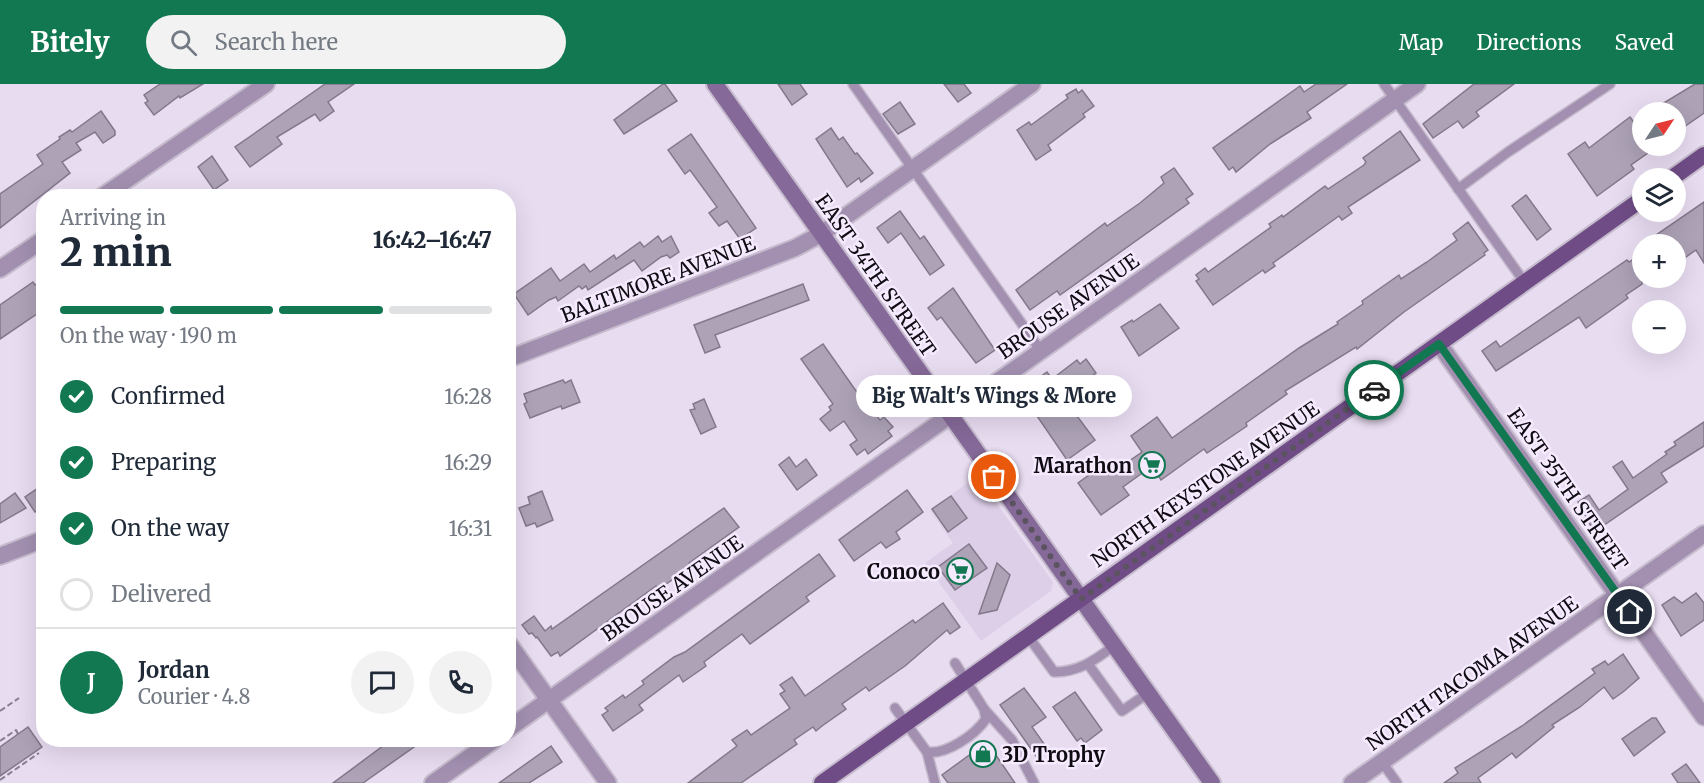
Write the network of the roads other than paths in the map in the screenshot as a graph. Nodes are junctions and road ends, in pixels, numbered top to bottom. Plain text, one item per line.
1 (266, 84) edge
2 (715, 84) edge
3 (853, 84) edge
4 (1032, 84) edge
5 (1384, 84) edge
6 (1417, 84) edge
7 (1610, 84) edge
8 (1395, 100) junction
9 (1704, 156) edge
10 (1686, 168) edge
11 (911, 170) junction
12 (113, 189) edge
13 (1458, 189) junction
14 (1632, 206) edge
15 (821, 234) junction
16 (36, 244) edge
17 (0, 269) edge
18 (1525, 283) junction
19 (1439, 344) junction
20 (1041, 351) junction
21 (516, 356) edge
22 (950, 415) junction
23 (1704, 534) edge
24 (36, 542) edge
25 (0, 556) edge
26 (1617, 595) junction
27 (1081, 599) junction
28 (1028, 636) junction
29 (1114, 646) junction
30 (516, 654) edge
31 (955, 663) dead end
32 (1088, 664) junction
33 (966, 681) junction
34 (1148, 693) junction
35 (549, 701) junction
36 (896, 708) dead end
37 (984, 709) junction
38 (1704, 717) edge
39 (906, 723) junction
40 (516, 724) edge
41 (484, 747) edge
42 (927, 752) junction
43 (1382, 762) junction
44 (433, 783) edge
45 (608, 783) edge
46 (822, 783) edge
47 (935, 783) edge
48 (1034, 783) edge
49 (1212, 783) edge
50 (1352, 783) edge
51 (1397, 783) edge

1 - 12 street
2 - 15 main road, EAST 34TH STREET
3 - 11 lane
4 - 11 street, BALTIMORE AVENUE
5 - 8 lane
6 - 8 street, BROUSE AVENUE
7 - 13 lane
8 - 13 lane
8 - 20 street, BROUSE AVENUE
9 - 10 main road
11 - 15 street, BALTIMORE AVENUE
11 - 20 lane
13 - 18 lane
14 - 18 main road, NORTH KEYSTONE AVENUE
15 - 21 street, BALTIMORE AVENUE
15 - 22 main road, EAST 34TH STREET
16 - 17 street
18 - 19 main road, NORTH KEYSTONE AVENUE
19 - 26 street, EAST 35TH STREET
19 - 27 main road, NORTH KEYSTONE AVENUE
20 - 22 street, BROUSE AVENUE
22 - 27 main road, EAST 34TH STREET
22 - 35 street, BROUSE AVENUE
23 - 26 street, NORTH TACOMA AVENUE
24 - 25 street
26 - 38 street, EAST 35TH STREET
26 - 43 street, NORTH TACOMA AVENUE
27 - 28 main road, NORTH KEYSTONE AVENUE
27 - 29 main road, EAST 34TH STREET
28 - 32 lane
28 - 33 main road, NORTH KEYSTONE AVENUE
29 - 32 lane
29 - 34 main road, EAST 34TH STREET
30 - 35 street
31 - 33 lane
32 - 34 lane
33 - 37 lane
33 - 39 main road, NORTH KEYSTONE AVENUE
34 - 49 main road, EAST 34TH STREET
35 - 40 street, BROUSE AVENUE
35 - 45 street
36 - 39 lane
37 - 42 lane
37 - 48 lane
39 - 42 lane
39 - 46 main road, NORTH KEYSTONE AVENUE
41 - 44 street
42 - 47 lane
43 - 50 street, NORTH TACOMA AVENUE
43 - 51 lane

